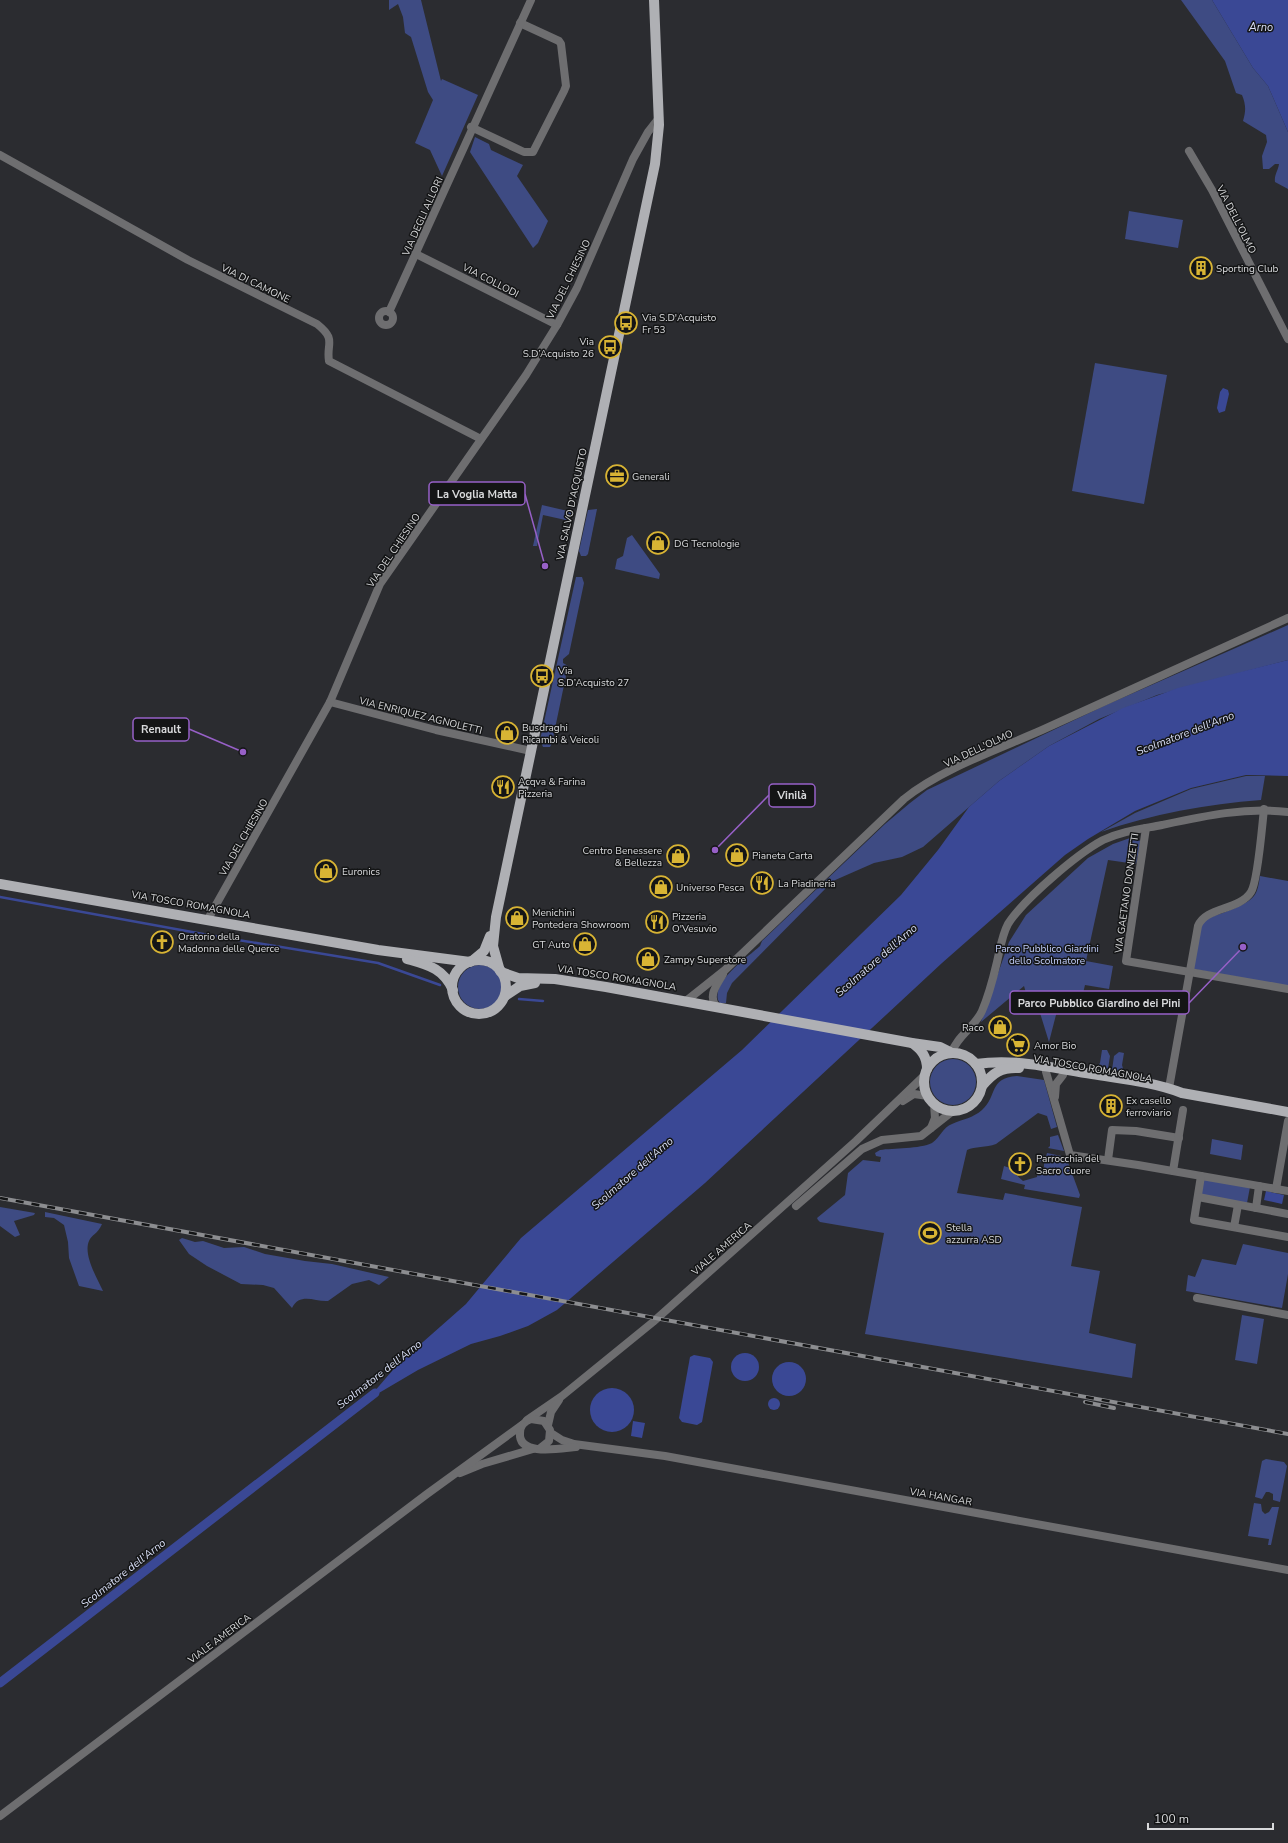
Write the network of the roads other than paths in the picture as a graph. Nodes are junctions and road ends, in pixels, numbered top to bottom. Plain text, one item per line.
1 (531, 0) edge
2 (654, 0) edge
3 (520, 23) junction
4 (659, 118) junction
5 (472, 127) junction
6 (1189, 151) dead end
7 (0, 155) edge
8 (416, 254) junction
9 (389, 312) dead end
10 (557, 325) junction
11 (1288, 339) edge
12 (481, 439) junction
13 (1288, 618) edge
14 (330, 702) junction
15 (531, 751) junction
16 (1264, 810) junction
17 (1288, 812) edge
18 (1146, 828) junction
19 (0, 884) edge
20 (496, 917) junction
21 (208, 919) junction
22 (490, 937) junction
23 (378, 950) junction
24 (496, 958) junction
25 (446, 960) junction
26 (471, 962) junction
27 (725, 970) junction
28 (501, 971) junction
29 (1189, 972) junction
30 (552, 979) junction
31 (1288, 989) edge
32 (453, 990) junction
33 (505, 996) junction
34 (686, 1001) junction
35 (717, 1007) junction
36 (729, 1010) junction
37 (923, 1047) junction
38 (951, 1052) junction
39 (976, 1064) junction
40 (927, 1071) junction
41 (1046, 1072) junction
42 (1063, 1075) junction
43 (982, 1086) junction
44 (1169, 1088) junction
45 (1182, 1093) junction
46 (931, 1100) junction
47 (1055, 1104) junction
48 (889, 1110) junction
49 (954, 1110) junction
50 (1183, 1110) dead end
51 (1288, 1112) edge
52 (1288, 1120) edge
53 (930, 1130) junction
54 (1179, 1138) junction
55 (1108, 1160) junction
56 (1173, 1171) junction
57 (1201, 1176) junction
58 (1259, 1186) junction
59 (1276, 1189) junction
60 (1288, 1191) edge
61 (1198, 1197) junction
62 (1238, 1205) junction
63 (796, 1206) dead end
64 (1256, 1208) junction
65 (1288, 1214) edge
66 (1234, 1227) junction
67 (1288, 1237) edge
68 (1198, 1298) dead end
69 (1288, 1314) edge
70 (562, 1396) junction
71 (525, 1423) junction
72 (549, 1429) junction
73 (589, 1446) junction
74 (536, 1449) junction
75 (450, 1478) junction
76 (1288, 1570) edge
77 (0, 1816) edge

1 - 3 street, VIA DEGLI ALLORI
2 - 4 main road, VIA SALVO D'ACQUISTO
3 - 5 street, VIA DEGLI ALLORI
3 - 5 street
4 - 10 street, VIA DEL CHIESINO
4 - 15 main road, VIA SALVO D'ACQUISTO
5 - 8 street, VIA DEGLI ALLORI
6 - 11 street, VIA DELL'OLMO
7 - 12 street, VIA DI CAMONE
8 - 9 street, VIA DEGLI ALLORI
8 - 10 street, VIA COLLODI
10 - 12 street, VIA DEL CHIESINO
12 - 14 street, VIA DEL CHIESINO
13 - 27 street, VIA DELL'OLMO
14 - 15 street, VIA ENRIQUEZ AGNOLETTI
14 - 21 street, VIA DEL CHIESINO
15 - 20 main road, VIA SALVO D'ACQUISTO
16 - 17 street
16 - 18 street
16 - 29 street
18 - 29 street, VIA GAETANO DONIZETTI
18 - 38 street
19 - 21 main road, VIA TOSCO ROMAGNOLA
20 - 22 main road
20 - 24 main road
21 - 23 main road, VIA TOSCO ROMAGNOLA
22 - 25 main road
22 - 26 main road
23 - 25 main road, VIA TOSCO ROMAGNOLA
23 - 32 main road, VIA TOSCO ROMAGNOLA
24 - 28 main road
24 - 30 main road
25 - 26 main road, VIA TOSCO ROMAGNOLA
26 - 28 main road
26 - 32 main road
27 - 34 street, VIA DELL'OLMO
27 - 35 street, VIA DELL'OLMO
28 - 30 main road, VIA TOSCO ROMAGNOLA
28 - 33 main road
29 - 31 street
29 - 44 street
30 - 34 main road, VIA TOSCO ROMAGNOLA
32 - 33 main road
33 - 36 main road, VIA TOSCO ROMAGNOLA
34 - 35 main road, VIA TOSCO ROMAGNOLA
35 - 36 main road, VIA TOSCO ROMAGNOLA
36 - 37 main road, VIA TOSCO ROMAGNOLA
37 - 38 main road, VIA TOSCO ROMAGNOLA
37 - 40 main road
38 - 39 main road
38 - 40 main road
39 - 43 main road
39 - 44 main road, VIA TOSCO ROMAGNOLA
40 - 46 main road
40 - 48 street
41 - 42 main road, VIA TOSCO ROMAGNOLA
41 - 43 main road, VIA TOSCO ROMAGNOLA
41 - 47 street
42 - 45 main road, VIA TOSCO ROMAGNOLA
42 - 47 street
43 - 49 main road
44 - 45 main road, VIA TOSCO ROMAGNOLA
45 - 51 main road, VIA TOSCO ROMAGNOLA
46 - 48 street
46 - 49 main road
46 - 53 street
47 - 55 street
48 - 70 street, VIALE AMERICA
49 - 53 street
50 - 54 street
52 - 59 street
53 - 63 street
54 - 55 street
54 - 56 street
55 - 56 street
56 - 57 street
57 - 58 street
57 - 61 street
58 - 59 street
58 - 64 street
59 - 60 street
61 - 62 street
61 - 66 street
62 - 64 street
62 - 66 street
64 - 65 street
66 - 67 street
68 - 69 street
70 - 71 street, VIALE AMERICA
70 - 72 street, VIALE AMERICA
71 - 72 street
71 - 74 street
71 - 75 street, VIALE AMERICA
72 - 73 street, VIA HANGAR
72 - 74 street, VIALE AMERICA
73 - 74 street, VIA HANGAR
73 - 76 street, VIA HANGAR
74 - 75 street, VIALE AMERICA
75 - 77 street, VIALE AMERICA

